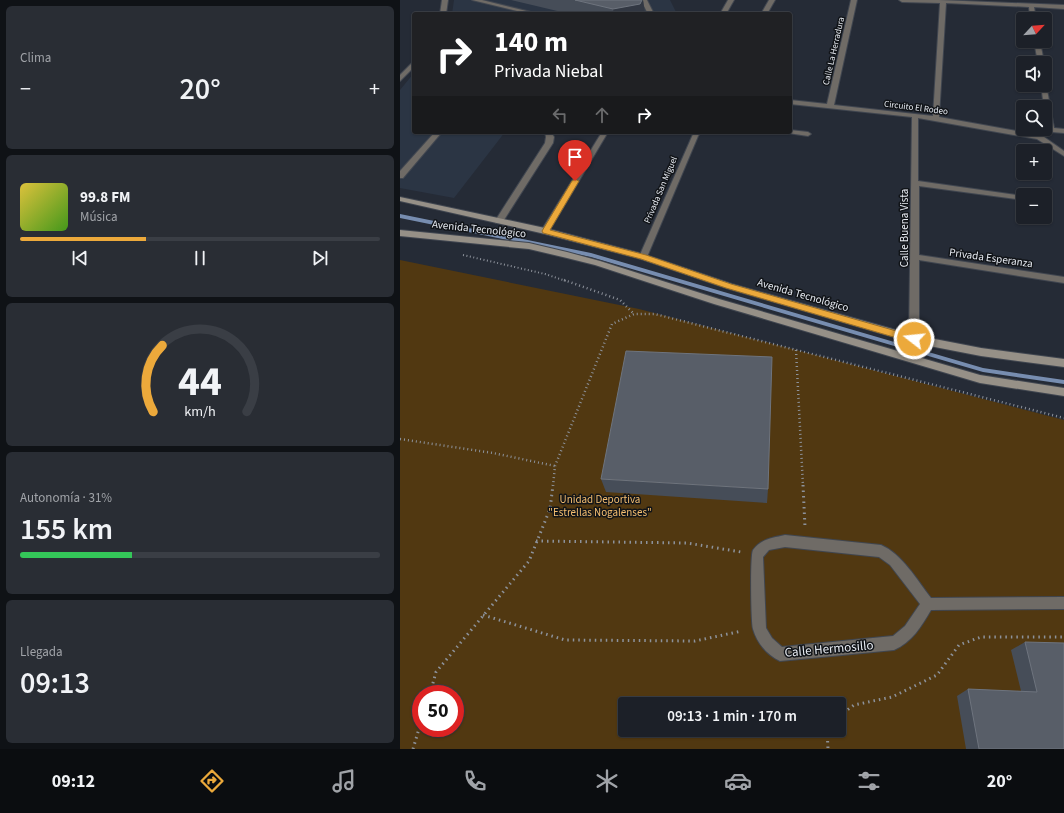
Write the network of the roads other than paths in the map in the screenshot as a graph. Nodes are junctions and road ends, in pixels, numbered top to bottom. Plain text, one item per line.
1 (445, 0) edge
2 (475, 0) edge
3 (479, 0) edge
4 (644, 0) edge
5 (731, 0) edge
6 (772, 0) edge
7 (854, 0) edge
8 (902, 0) edge
9 (943, 2) junction
10 (1031, 5) junction
11 (1064, 7) edge
12 (443, 12) edge
13 (528, 12) edge
14 (650, 12) edge
15 (724, 12) edge
16 (765, 12) edge
17 (1032, 12) edge
18 (412, 64) edge
19 (400, 78) edge
20 (792, 102) edge
21 (830, 106) junction
22 (915, 116) junction
23 (936, 118) junction
24 (1052, 130) edge
25 (1064, 130) edge
26 (792, 132) edge
27 (437, 134) edge
28 (549, 134) edge
29 (604, 134) edge
30 (695, 134) edge
31 (808, 134) dead end
32 (1039, 137) joint
33 (1064, 154) edge
34 (400, 176) edge
35 (915, 183) junction
36 (1016, 197) edge
37 (400, 199) edge
38 (498, 221) junction
39 (545, 231) junction
40 (400, 233) edge
41 (643, 257) junction
42 (915, 258) junction
43 (1064, 280) edge
44 (914, 339) junction
45 (1064, 363) edge
46 (1064, 392) edge
47 (1064, 603) edge
48 (928, 604) junction

1 - 12 street
2 - 3 street
3 - 13 street
4 - 14 street
5 - 15 street
6 - 16 street
7 - 21 street, Calle La Herradura
8 - 9 street
9 - 10 street
9 - 23 street
10 - 11 street
10 - 17 street
18 - 19 street
20 - 21 street, Circuito El Rodeo
21 - 22 street, Circuito El Rodeo
22 - 23 street, Circuito El Rodeo
22 - 35 street, Calle Buena Vista
23 - 32 street, Circuito El Rodeo
24 - 25 street
26 - 31 street
27 - 34 street
28 - 38 street
29 - 39 street
30 - 41 street, Privada San Miguel
32 - 33 street
35 - 36 street
35 - 42 street, Calle Buena Vista
37 - 38 main road, Avenida Tecnológico
38 - 39 main road, Avenida Tecnológico
39 - 41 main road, Avenida Tecnológico
40 - 46 main road, Avenida Tecnológico
41 - 44 main road, Avenida Tecnológico
42 - 43 street, Privada Esperanza
42 - 44 street, Calle Buena Vista
44 - 45 main road, Avenida Tecnológico
47 - 48 street
48 - 48 street, Calle Hermosillo

